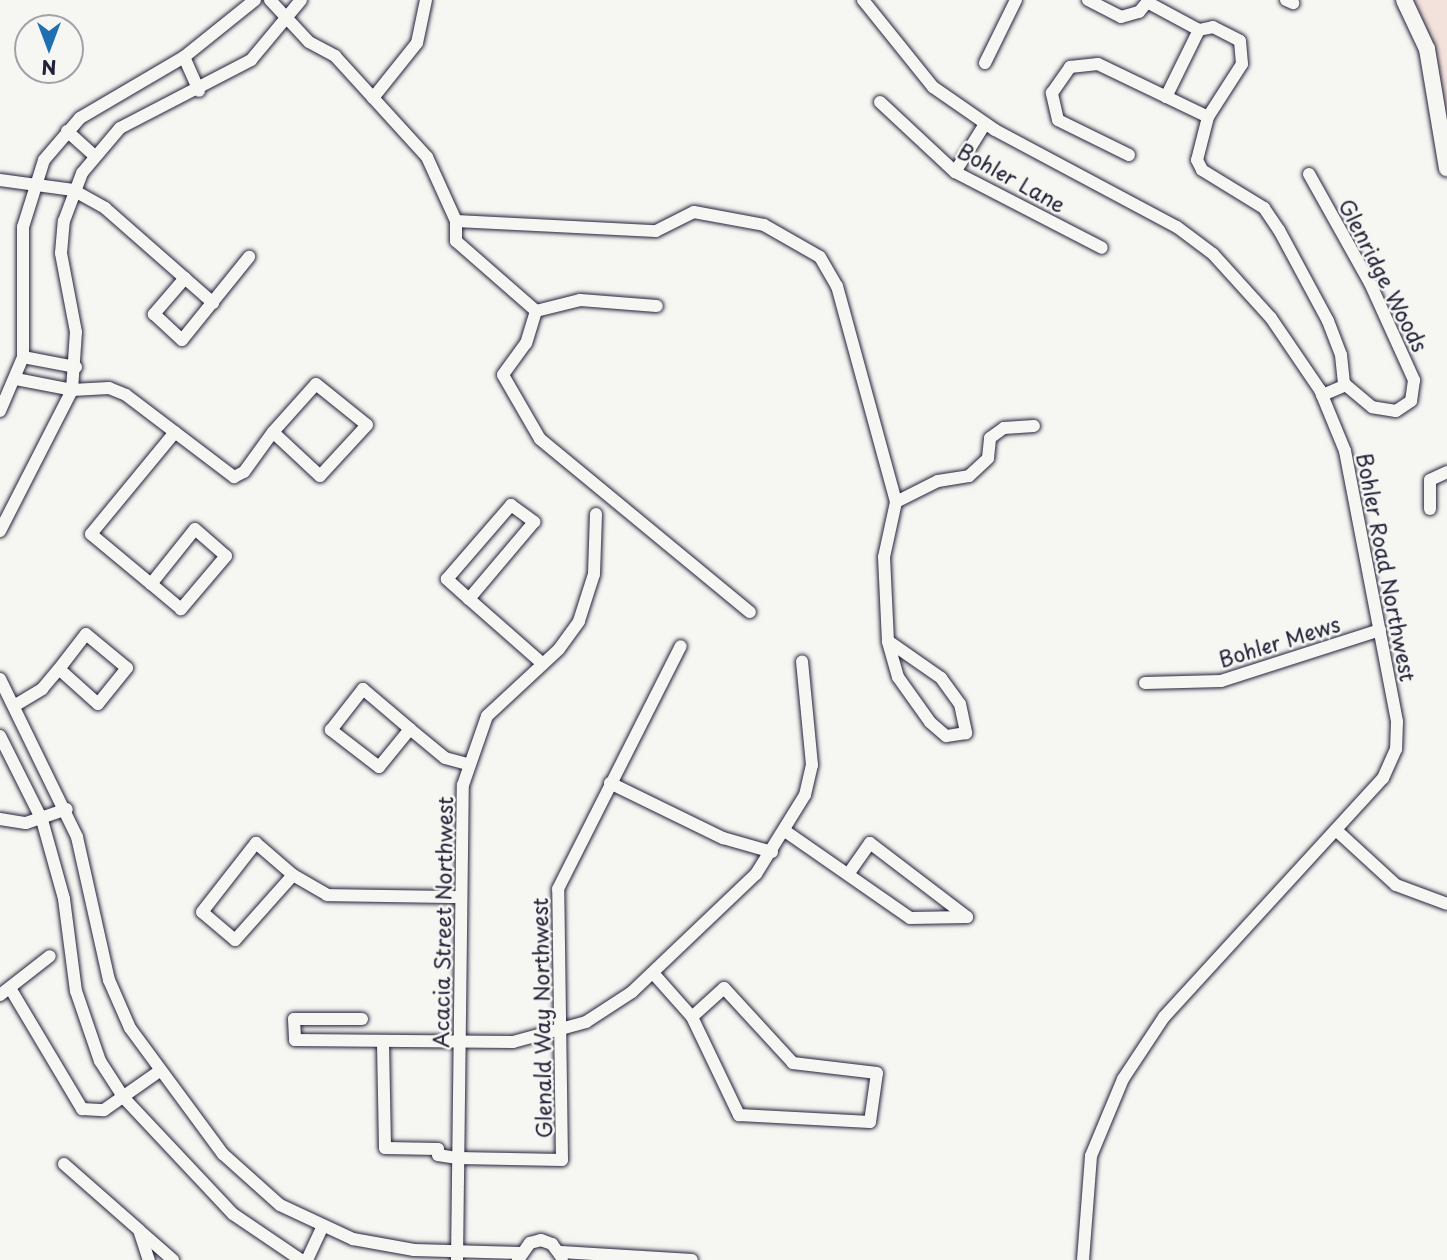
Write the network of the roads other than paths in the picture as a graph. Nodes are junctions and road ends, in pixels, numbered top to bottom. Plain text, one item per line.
1 (255, 0) edge
2 (270, 0) edge
3 (301, 0) edge
4 (426, 0) edge
5 (863, 0) edge
6 (1016, 0) edge
7 (1088, 0) edge
8 (1404, 0) edge
9 (1148, 1) edge
10 (290, 18) junction
11 (1199, 30) junction
12 (184, 57) junction
13 (985, 63) dead end
14 (199, 91) junction
15 (1166, 97) junction
16 (373, 98) junction
17 (880, 103) dead end
18 (1208, 117) junction
19 (985, 124) junction
20 (66, 131) junction
21 (94, 155) junction
22 (1129, 155) dead end
23 (1447, 168) edge
24 (955, 172) junction
25 (1309, 174) dead end
26 (0, 180) edge
27 (34, 181) junction
28 (73, 190) junction
29 (456, 220) junction
30 (1102, 248) dead end
31 (249, 257) dead end
32 (185, 278) junction
33 (213, 303) junction
34 (657, 306) dead end
35 (536, 311) junction
36 (23, 357) junction
37 (76, 368) junction
38 (16, 379) junction
39 (1344, 386) junction
40 (72, 390) junction
41 (1322, 395) junction
42 (0, 411) edge
43 (1034, 426) dead end
44 (175, 432) junction
45 (273, 432) junction
46 (1447, 472) edge
47 (896, 502) junction
48 (1430, 509) dead end
49 (596, 514) dead end
50 (0, 531) edge
51 (151, 584) junction
52 (469, 599) junction
53 (750, 612) dead end
54 (1380, 630) junction
55 (888, 641) junction
56 (681, 646) dead end
57 (802, 661) dead end
58 (542, 664) junction
59 (59, 669) junction
60 (0, 679) edge
61 (1146, 682) dead end
62 (14, 706) junction
63 (411, 729) junction
64 (0, 736) edge
65 (468, 764) junction
66 (610, 783) junction
67 (66, 809) junction
68 (0, 819) edge
69 (42, 820) junction
70 (1336, 830) junction
71 (785, 831) junction
72 (772, 852) junction
73 (848, 874) junction
74 (293, 875) junction
75 (460, 897) junction
76 (1447, 904) edge
77 (50, 956) dead end
78 (653, 973) junction
79 (5, 992) edge
80 (692, 1017) junction
81 (362, 1019) dead end
82 (559, 1033) junction
83 (383, 1043) junction
84 (459, 1046) junction
85 (158, 1072) junction
86 (124, 1098) junction
87 (458, 1158) junction
88 (64, 1164) dead end
89 (322, 1228) junction
90 (139, 1230) junction
91 (457, 1255) edge
92 (519, 1256) edge
93 (562, 1256) edge
94 (149, 1260) edge
95 (173, 1260) edge
96 (301, 1260) edge
97 (307, 1260) edge
98 (692, 1260) edge
99 (1083, 1260) edge

1 - 12 street
2 - 10 street
3 - 10 street
4 - 16 street
5 - 19 street, Bohler Road Northwest
6 - 13 street
7 - 9 street
8 - 23 street
9 - 11 street
10 - 14 street
10 - 16 street
11 - 15 street
11 - 18 street
12 - 14 street
12 - 20 street
14 - 21 street
15 - 18 street
15 - 22 street
16 - 29 street
17 - 24 street, Bohler Lane
18 - 39 street
19 - 24 street
19 - 41 street, Bohler Road Northwest
20 - 21 street
20 - 27 street
21 - 28 street
24 - 30 street, Bohler Lane
25 - 39 street, Glenridge Woods
26 - 27 street
27 - 28 street
27 - 36 street
28 - 32 street
28 - 37 street
29 - 35 street
29 - 47 street
31 - 33 street
32 - 33 street
32 - 33 street
34 - 35 street
35 - 53 street
36 - 37 street
36 - 38 street
37 - 40 street
38 - 40 street
38 - 42 street
39 - 41 street
40 - 44 street
40 - 50 street
41 - 54 street, Bohler Road Northwest
43 - 47 street
44 - 45 street
44 - 51 street
45 - 45 street
46 - 48 street
47 - 55 street
49 - 58 street, Acacia Street Northwest
51 - 51 street
52 - 52 street
52 - 58 street
54 - 61 street, Bohler Mews
54 - 70 street, Bohler Road Northwest
55 - 55 street
56 - 66 street, Glenald Way Northwest
57 - 71 street
58 - 65 street, Acacia Street Northwest
59 - 59 street
59 - 62 street
60 - 62 street
62 - 67 street
63 - 63 street
63 - 65 street
64 - 69 street
65 - 75 street, Acacia Street Northwest
66 - 72 street
66 - 82 street, Glenald Way Northwest
67 - 69 street
67 - 85 street
68 - 69 street
69 - 86 street
70 - 76 street
70 - 99 street, Bohler Road Northwest
71 - 72 street
71 - 73 street
72 - 78 street
73 - 73 street
74 - 74 street
74 - 75 street
75 - 84 street, Acacia Street Northwest
77 - 79 street
78 - 80 street
78 - 82 street
79 - 86 street
80 - 80 street
81 - 83 street
82 - 84 street
82 - 87 street, Glenald Way Northwest
83 - 84 street
83 - 87 street
84 - 87 street, Acacia Street Northwest
85 - 86 street
85 - 89 street
86 - 96 street
87 - 91 street, Acacia Street Northwest
88 - 90 street
89 - 91 street
89 - 97 street
90 - 94 street
90 - 95 street
91 - 92 street
92 - 93 street
93 - 98 street

